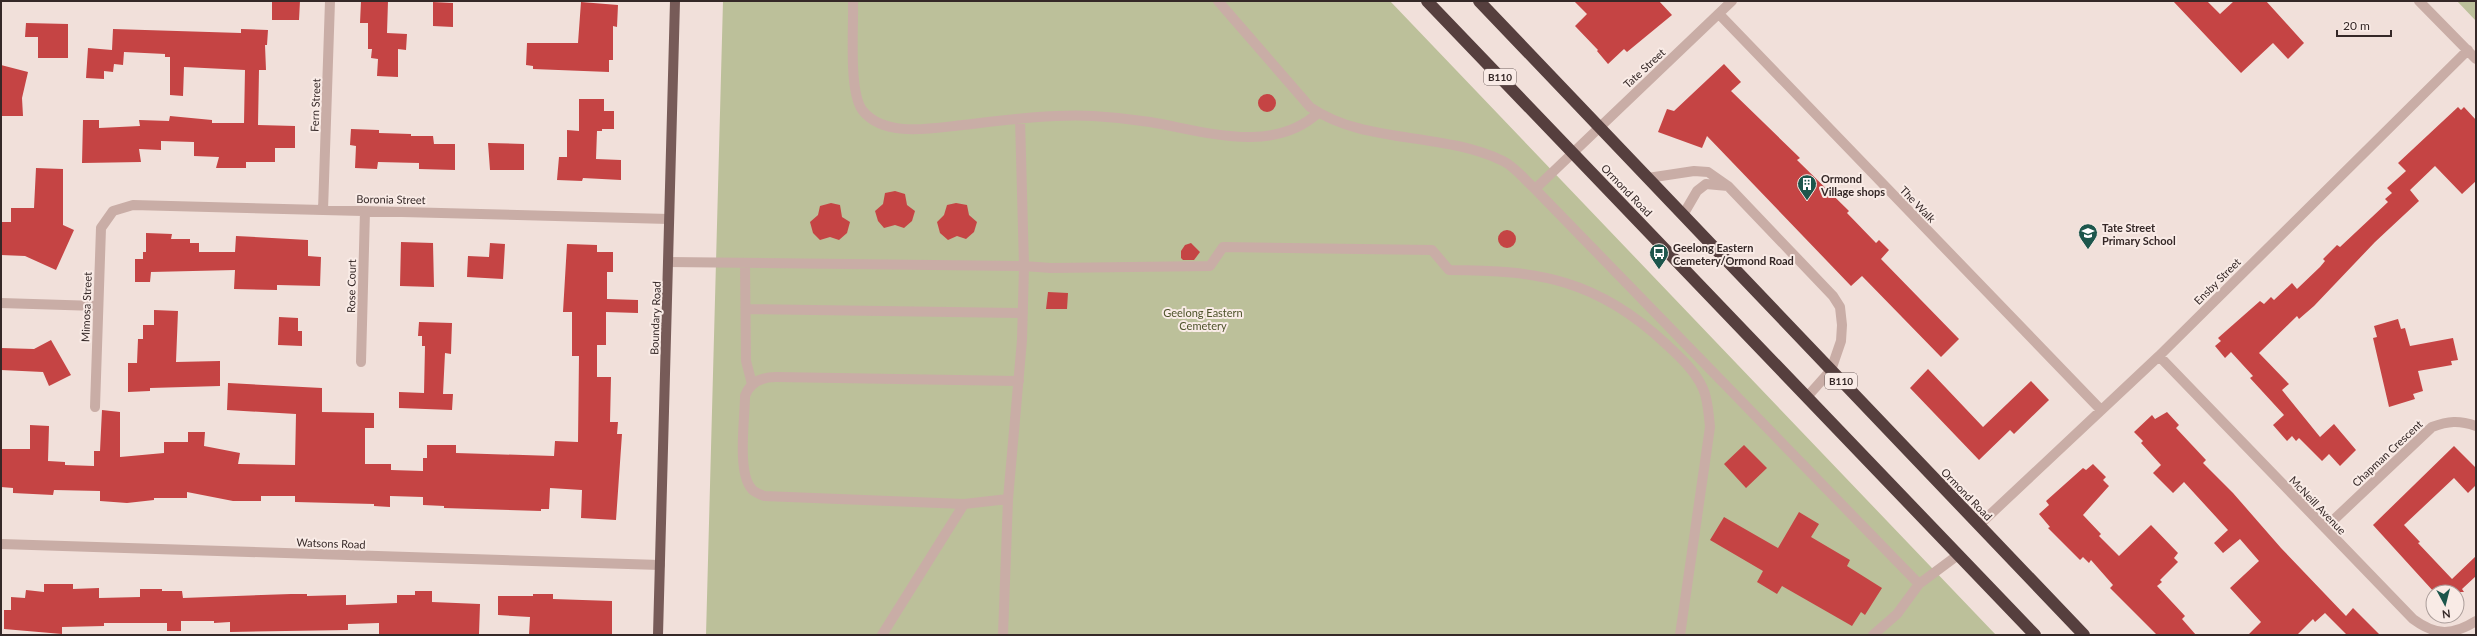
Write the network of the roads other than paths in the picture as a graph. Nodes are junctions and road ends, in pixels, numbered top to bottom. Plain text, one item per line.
1 (330, 1) edge
2 (675, 1) edge
3 (853, 1) edge
4 (1218, 1) edge
5 (1427, 1) edge
6 (1479, 1) edge
7 (1732, 1) edge
8 (2419, 1) edge
9 (1719, 14) junction
10 (2468, 50) junction
11 (2476, 59) edge
12 (1318, 113) junction
13 (1020, 119) junction
14 (1599, 128) junction
15 (1572, 152) junction
16 (1648, 178) junction
17 (1728, 186) junction
18 (1535, 189) junction
19 (323, 210) junction
20 (113, 211) joint
21 (365, 211) junction
22 (1683, 215) junction
23 (669, 219) junction
24 (668, 262) junction
25 (745, 263) junction
26 (1024, 266) junction
27 (1, 303) edge
28 (97, 306) junction
29 (746, 310) junction
30 (1023, 313) junction
31 (2159, 356) junction
32 (361, 362) dead end
33 (1831, 370) junction
34 (1019, 381) junction
35 (752, 384) junction
36 (1807, 397) junction
37 (95, 407) dead end
38 (2101, 410) junction
39 (2476, 426) edge
40 (1008, 499) junction
41 (964, 504) junction
42 (1979, 525) junction
43 (2325, 528) junction
44 (1, 544) edge
45 (1958, 555) junction
46 (660, 565) junction
47 (1919, 584) junction
48 (2476, 621) edge
49 (658, 635) edge
50 (882, 635) edge
51 (1004, 635) edge
52 (1680, 635) edge
53 (1873, 635) edge
54 (2035, 635) edge
55 (2084, 635) edge

1 - 19 street, Fern Street
2 - 23 main road, Boundary Road
3 - 13 street
4 - 12 street
5 - 15 highway, Ormond Road / B110
6 - 14 highway, Ormond Road / B110
7 - 9 street, Tate Street
8 - 10 street
9 - 14 street, Tate Street
9 - 38 street, The Walk
10 - 11 street
10 - 31 street, Ensby Street
12 - 13 street
12 - 18 street
13 - 26 street
14 - 15 street, Tate Street
14 - 16 highway, Ormond Road / B110
15 - 18 street, Tate Street
15 - 36 highway, Ormond Road / B110
16 - 17 street, Ormond Road
16 - 22 highway, Ormond Road / B110
17 - 22 street
17 - 33 street, Ormond Road
18 - 47 street
19 - 20 street, Boronia Street
19 - 21 street, Boronia Street
20 - 28 street, Mimosa Street
21 - 23 street, Boronia Street
21 - 32 street, Rose Court
22 - 33 highway, Ormond Road / B110
23 - 24 main road, Boundary Road
24 - 25 street
24 - 46 main road, Boundary Road
25 - 26 street
25 - 29 street
26 - 30 street
26 - 52 street
27 - 28 street
28 - 37 street, Mimosa Street
29 - 30 street
29 - 35 street
30 - 34 street
31 - 38 street, Ensby Street
31 - 43 street, McNeill Avenue
33 - 36 street, Ormond Road
33 - 42 highway, Ormond Road / B110
34 - 35 street
34 - 40 street
35 - 41 street
36 - 45 highway, Ormond Road / B110
38 - 42 street, Ensby Street
39 - 43 street, Chapman Crescent
40 - 41 street
40 - 51 street
41 - 50 street
42 - 55 highway, Ormond Road / B110
43 - 48 street, McNeill Avenue
44 - 46 street, Watsons Road
45 - 47 street
45 - 54 highway, Ormond Road / B110
46 - 49 main road, Boundary Road
47 - 53 street

